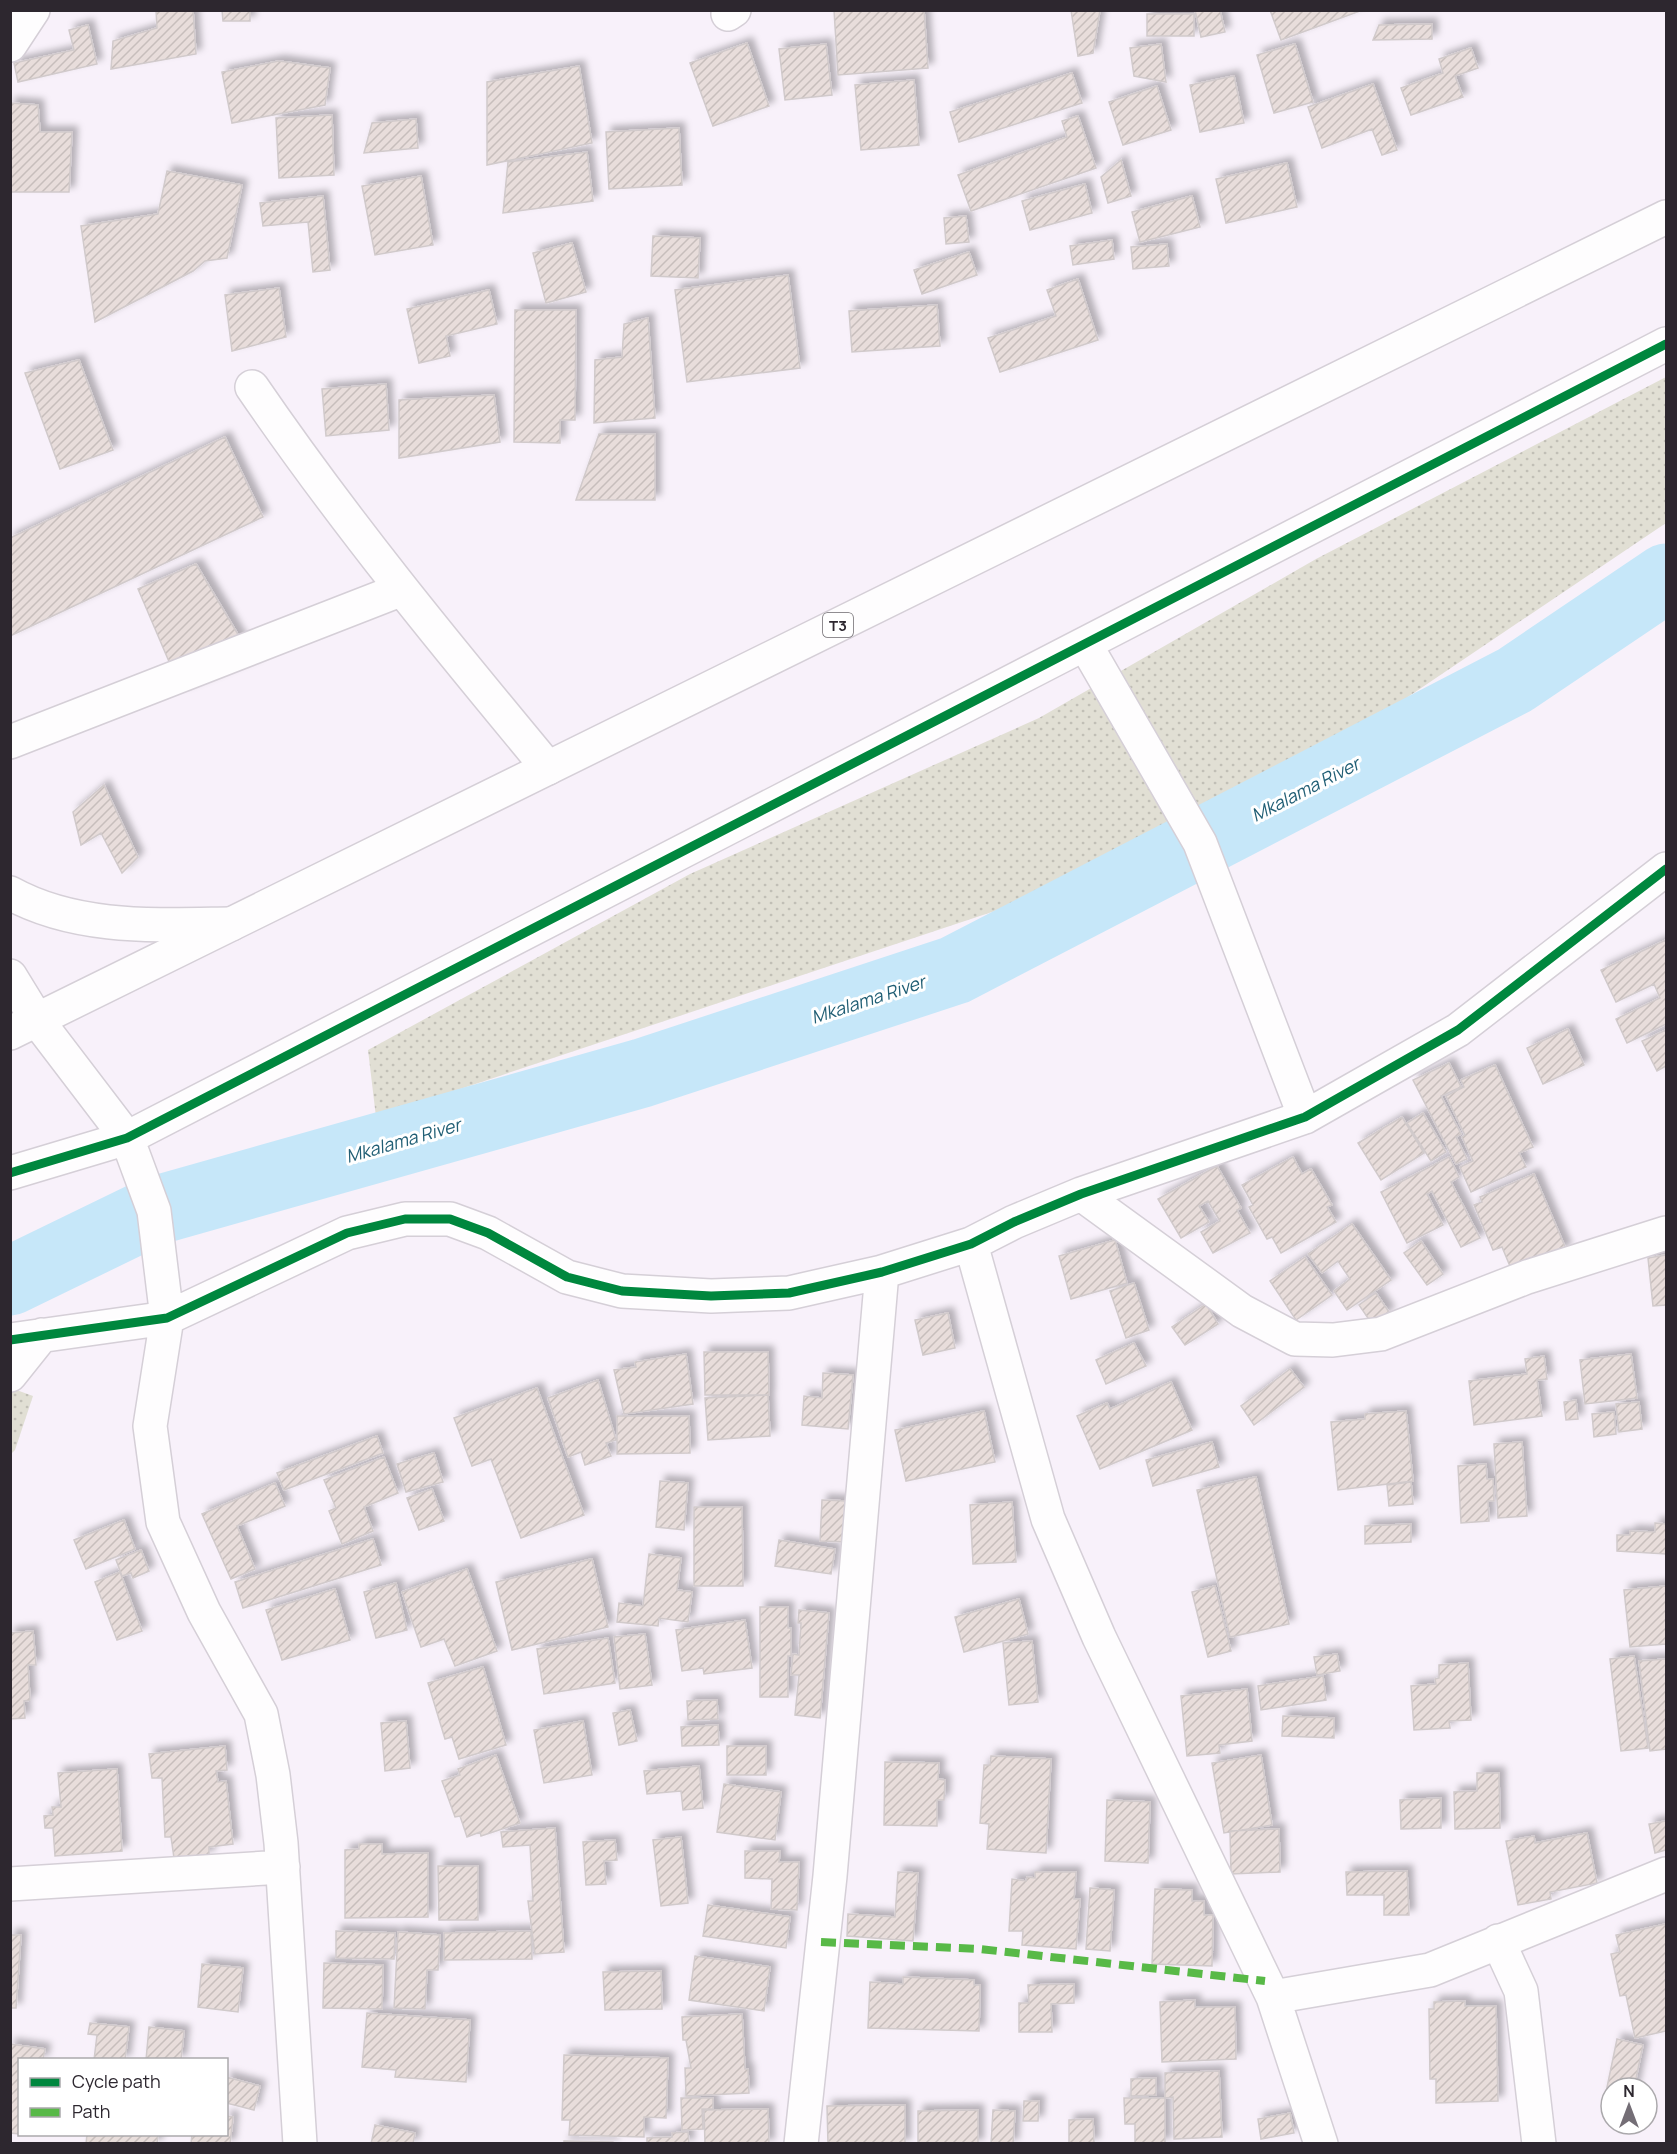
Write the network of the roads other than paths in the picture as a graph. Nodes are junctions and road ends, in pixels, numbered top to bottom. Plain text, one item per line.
1 (33, 10) edge
2 (10, 45) edge
3 (1666, 217) edge
4 (1666, 344) edge
5 (252, 387) dead end
6 (400, 590) junction
7 (1085, 644) junction
8 (10, 742) edge
9 (548, 768) junction
10 (1666, 869) edge
11 (10, 893) edge
12 (231, 924) junction
13 (10, 976) edge
14 (24, 1027) edge
15 (1305, 1117) junction
16 (128, 1138) junction
17 (10, 1173) edge
18 (1081, 1194) junction
19 (1666, 1233) edge
20 (971, 1244) junction
21 (882, 1272) junction
22 (166, 1318) junction
23 (42, 1335) junction
24 (10, 1340) edge
25 (10, 1375) edge
26 (283, 1867) junction
27 (1666, 1874) edge
28 (10, 1884) edge
29 (1498, 1941) junction
30 (1273, 1996) junction
31 (300, 2144) edge
32 (801, 2144) edge
33 (1321, 2144) edge
34 (1539, 2144) edge

1 - 2 main road
3 - 9 main road, T3
4 - 7 main road
5 - 6 main road
6 - 8 main road
6 - 9 main road
7 - 15 main road
7 - 16 main road
9 - 12 main road, T3
10 - 15 main road
11 - 12 main road
12 - 14 main road, T3
13 - 14 main road
14 - 16 main road
15 - 18 main road
16 - 17 main road
16 - 22 main road
18 - 19 main road
18 - 20 main road
20 - 21 main road
20 - 30 main road
21 - 22 main road
21 - 32 main road
22 - 23 main road
22 - 26 main road
23 - 24 main road
23 - 25 main road
26 - 28 main road
26 - 31 main road
27 - 29 main road
29 - 30 main road
29 - 34 main road
30 - 33 main road

